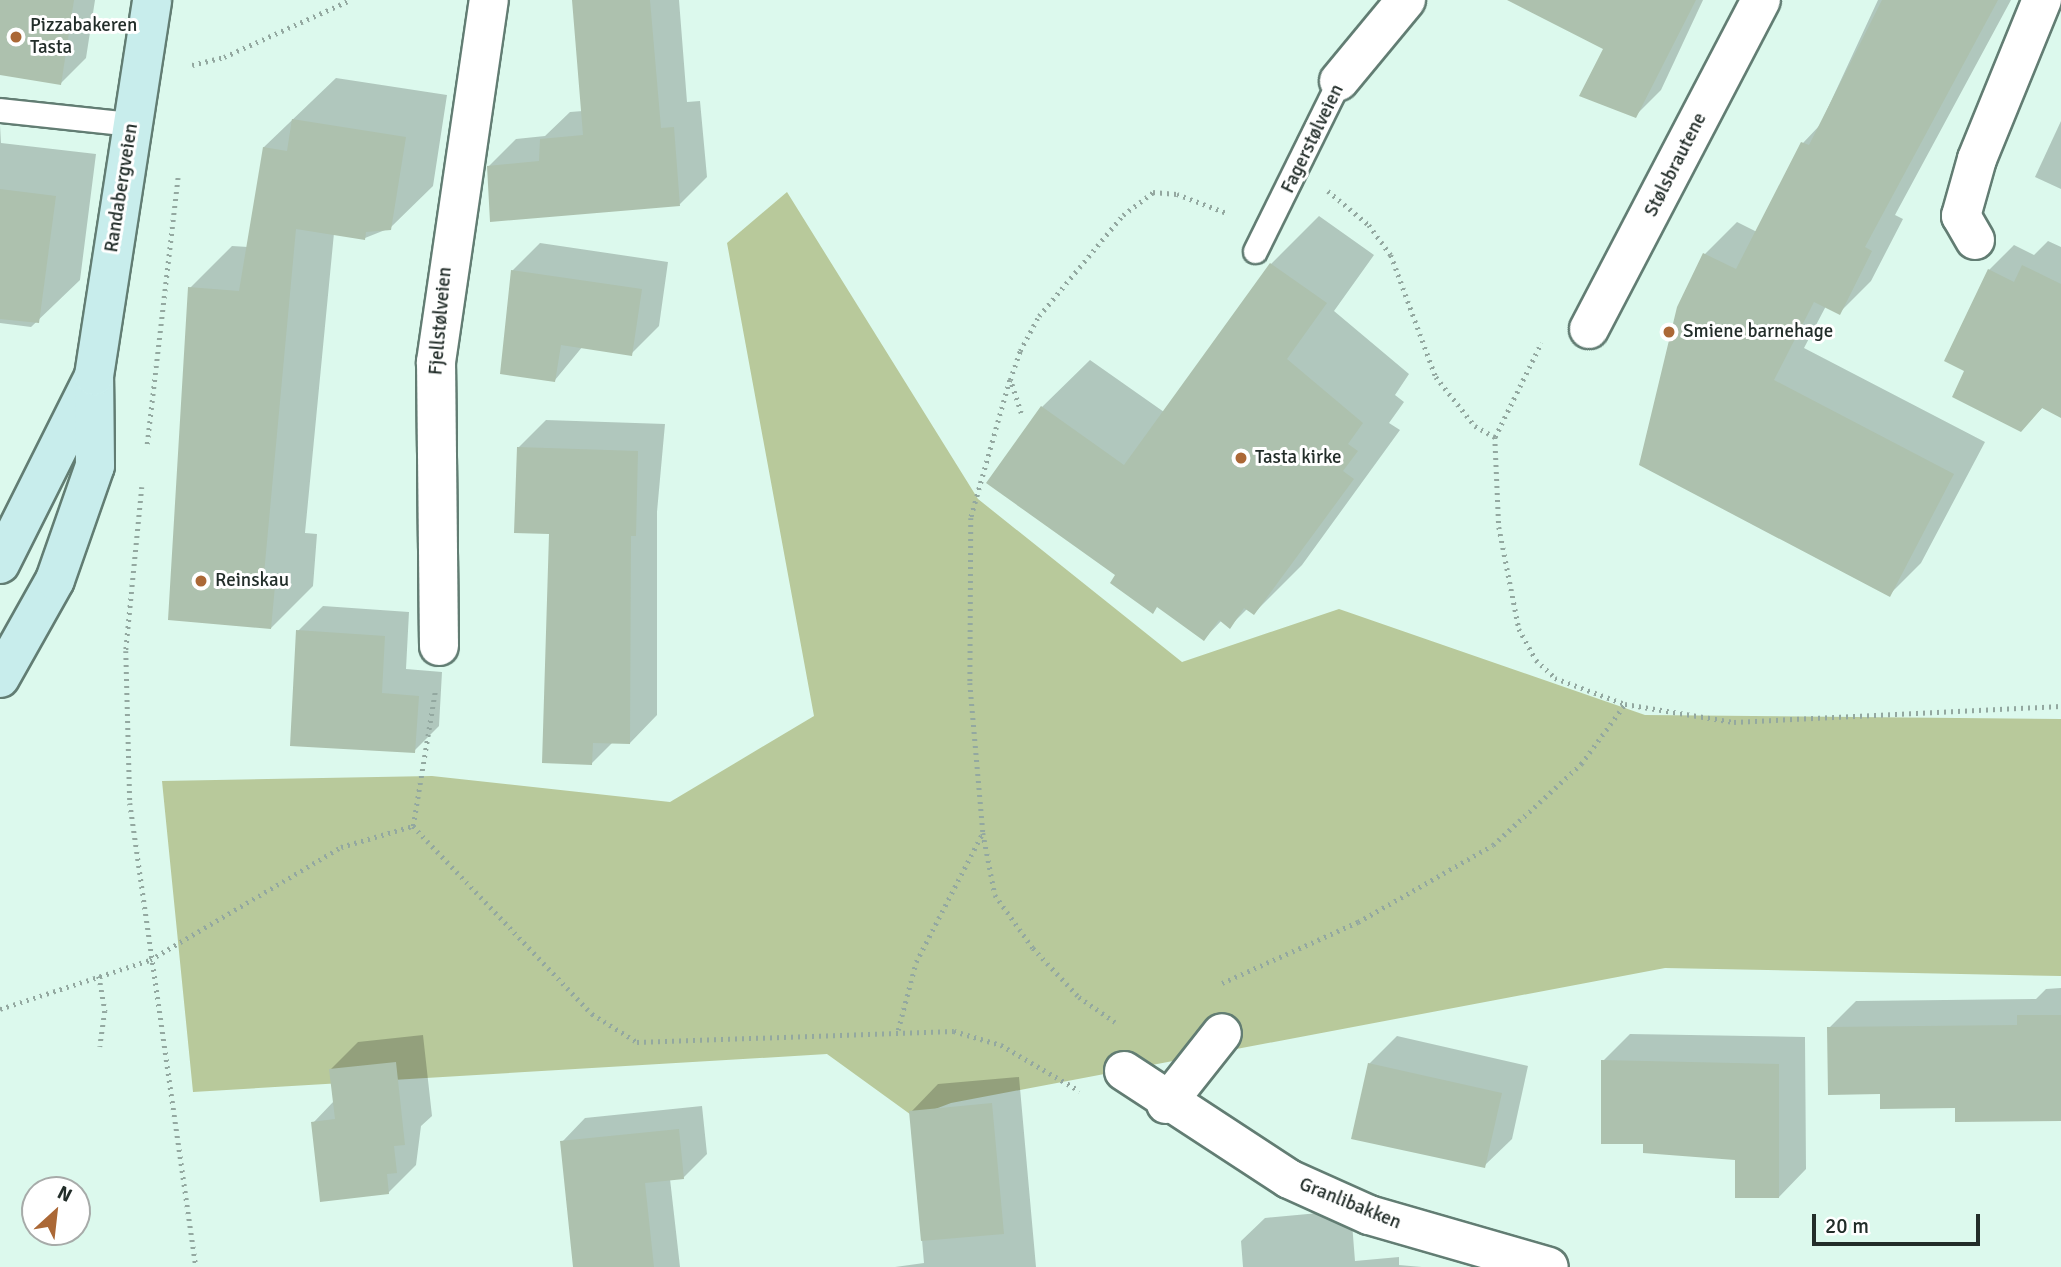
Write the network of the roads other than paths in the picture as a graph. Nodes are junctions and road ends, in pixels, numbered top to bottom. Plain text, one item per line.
1 (152, 0) edge
2 (489, 0) edge
3 (1406, 0) edge
4 (1761, 0) edge
5 (2042, 0) edge
6 (1339, 81) joint
7 (0, 110) edge
8 (132, 124) junction
9 (1975, 240) dead end
10 (1260, 242) road end
11 (1589, 329) road end
12 (94, 376) junction
13 (0, 564) edge
14 (439, 646) road end
15 (0, 678) edge
16 (1222, 1033) dead end
17 (1124, 1071) road end
18 (1167, 1104) junction
19 (1549, 1267) edge

1 - 8 main road, Randabergveien
2 - 14 street, Fjellstølveien
3 - 6 street, Fagerstølveien
4 - 11 street, Stølsbrautene
5 - 9 street
6 - 10 lane, Fagerstølveien
7 - 8 lane
8 - 12 main road, Randabergveien
12 - 13 main road, Randabergveien
12 - 15 main road, Randabergveien
16 - 18 street
17 - 18 street, Granlibakken
18 - 19 street, Granlibakken

